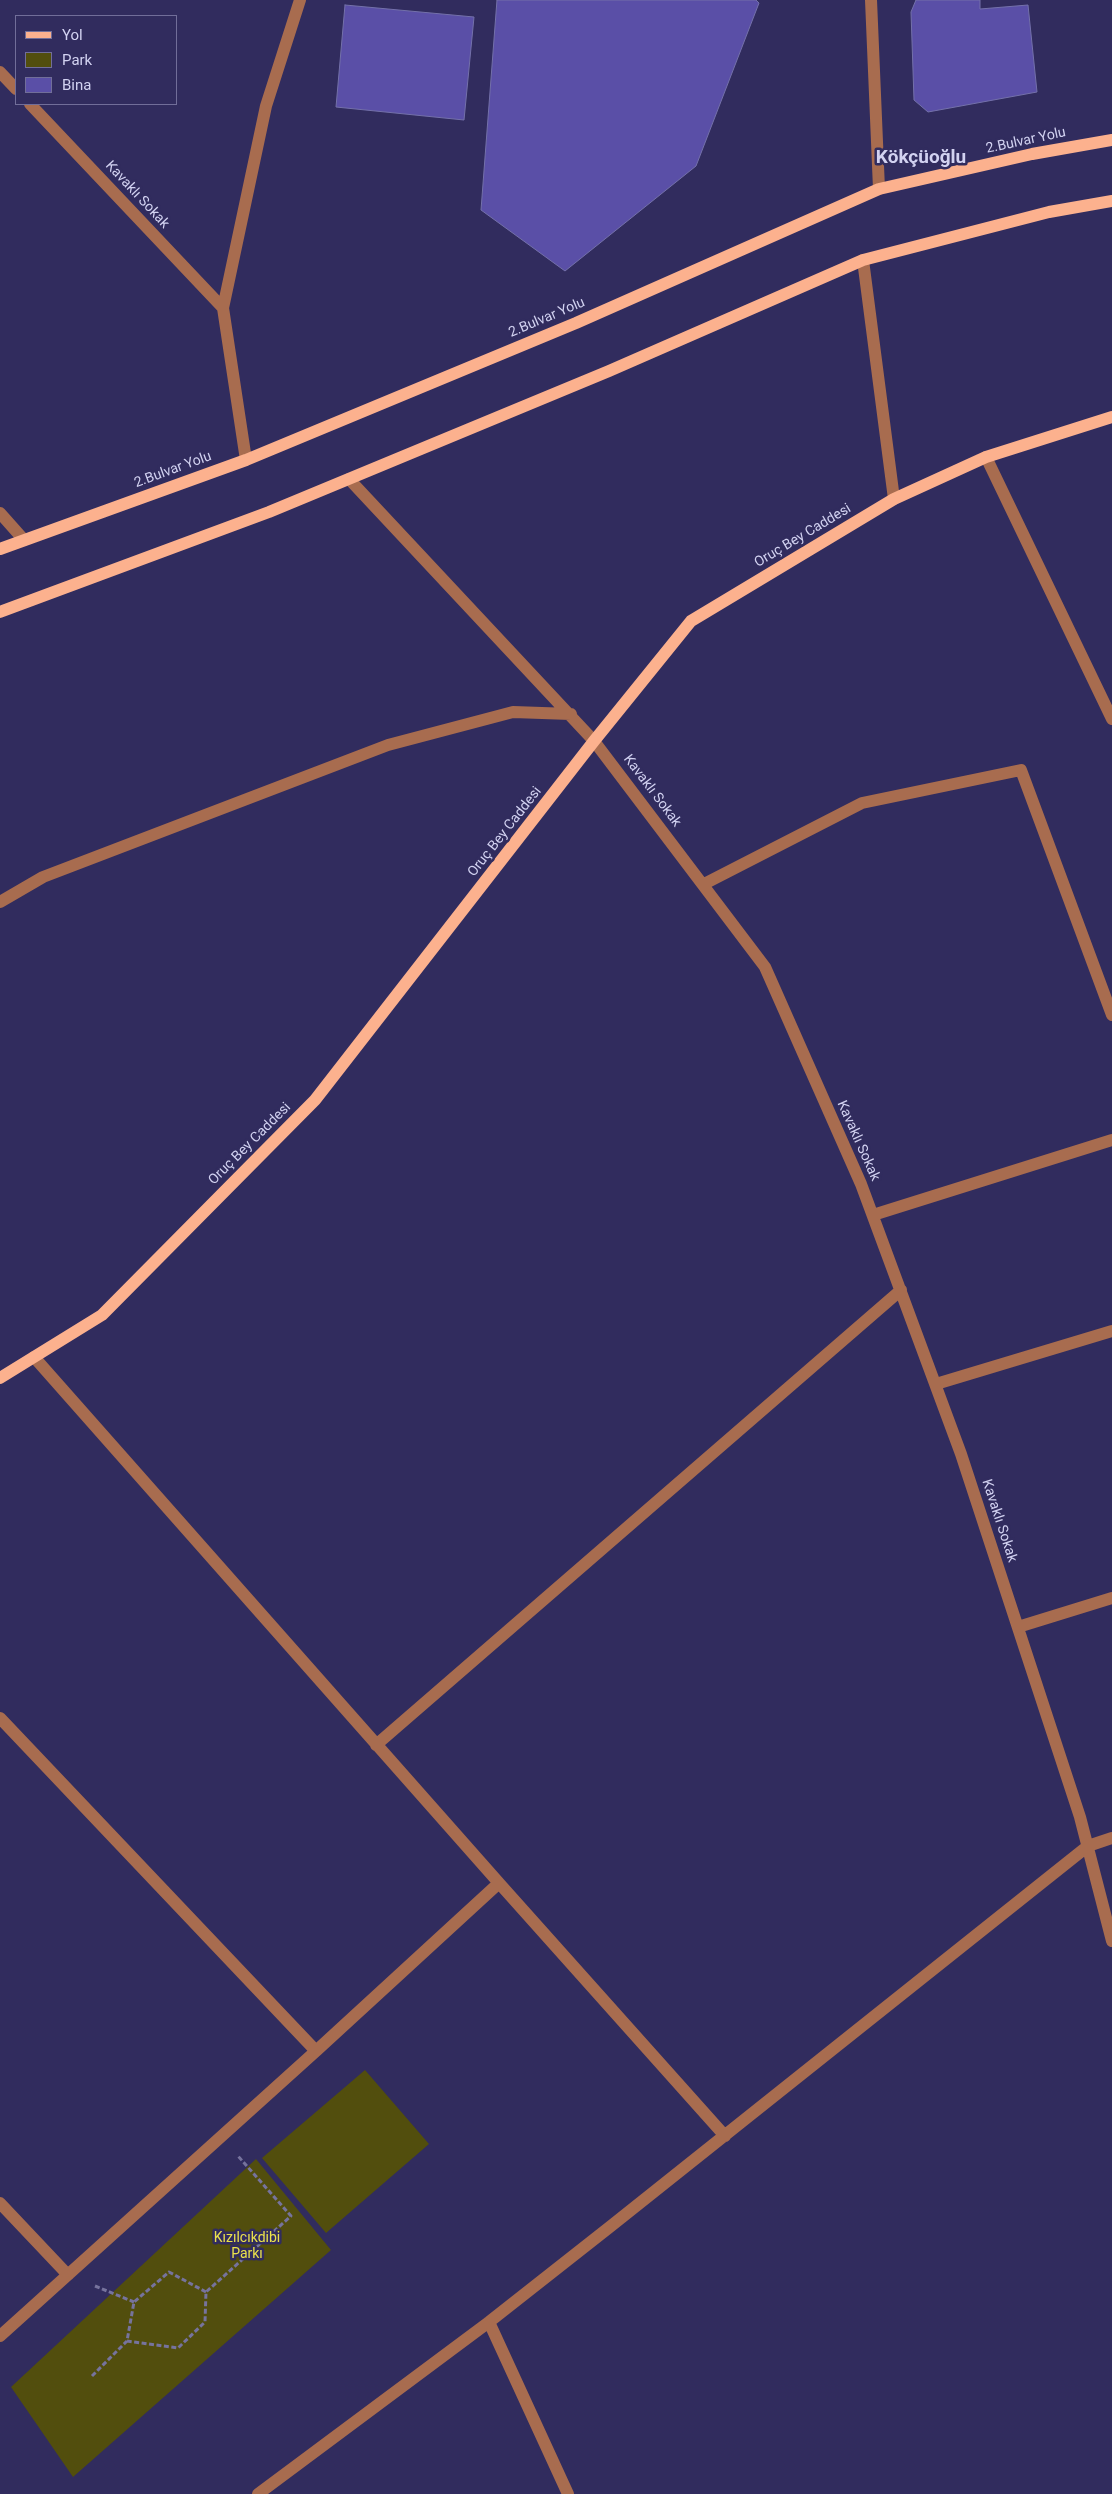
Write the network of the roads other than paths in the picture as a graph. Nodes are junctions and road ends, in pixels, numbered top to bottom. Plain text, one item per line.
1 (300, 0) edge
2 (870, 0) edge
3 (0, 72) edge
4 (15, 88) edge
5 (31, 105) edge
6 (1112, 140) edge
7 (879, 189) junction
8 (1112, 201) edge
9 (862, 260) junction
10 (223, 308) junction
11 (1112, 417) edge
12 (986, 456) junction
13 (246, 460) junction
14 (349, 479) junction
15 (894, 499) junction
16 (0, 513) edge
17 (24, 540) junction
18 (0, 549) edge
19 (0, 612) edge
20 (571, 714) junction
21 (1112, 719) edge
22 (594, 741) junction
23 (704, 884) junction
24 (0, 902) edge
25 (1112, 1015) edge
26 (1112, 1140) edge
27 (873, 1215) junction
28 (901, 1290) junction
29 (1112, 1331) edge
30 (34, 1358) junction
31 (0, 1378) edge
32 (936, 1384) junction
33 (1112, 1598) edge
34 (1018, 1627) junction
35 (0, 1718) edge
36 (376, 1745) junction
37 (1112, 1838) edge
38 (1088, 1846) junction
39 (499, 1882) junction
40 (1112, 1941) edge
41 (316, 2051) junction
42 (725, 2136) junction
43 (0, 2203) edge
44 (68, 2274) junction
45 (489, 2322) junction
46 (0, 2336) edge
47 (258, 2494) edge
48 (568, 2494) edge

1 - 10 street
2 - 7 street
3 - 4 street
5 - 10 street, Kavaklı Sokak
6 - 7 main road, 2.Bulvar Yolu
7 - 13 main road, 2.Bulvar Yolu
8 - 9 main road
9 - 14 main road
9 - 15 street
10 - 13 street
11 - 12 main road, Oruç Bey Caddesi
12 - 15 main road, Oruç Bey Caddesi
12 - 21 street
13 - 17 main road, 2.Bulvar Yolu
14 - 19 main road
14 - 20 street, Kavaklı Sokak
15 - 22 main road, Oruç Bey Caddesi
16 - 17 street
17 - 18 main road, 2.Bulvar Yolu
20 - 22 street, Kavaklı Sokak
20 - 24 street
22 - 23 street, Kavaklı Sokak
22 - 30 main road, Oruç Bey Caddesi
23 - 25 street
23 - 27 street, Kavaklı Sokak
26 - 27 street
27 - 28 street, Kavaklı Sokak
28 - 32 street, Kavaklı Sokak
28 - 36 street
29 - 32 street
30 - 31 main road, Oruç Bey Caddesi
30 - 36 street
32 - 34 street, Kavaklı Sokak
33 - 34 street
34 - 38 street, Kavaklı Sokak
35 - 41 street
36 - 39 street
37 - 38 street
38 - 40 street, Kavaklı Sokak
38 - 42 street
39 - 41 street
39 - 42 street
41 - 44 street
42 - 45 street
43 - 44 street
44 - 46 street
45 - 47 street
45 - 48 street

